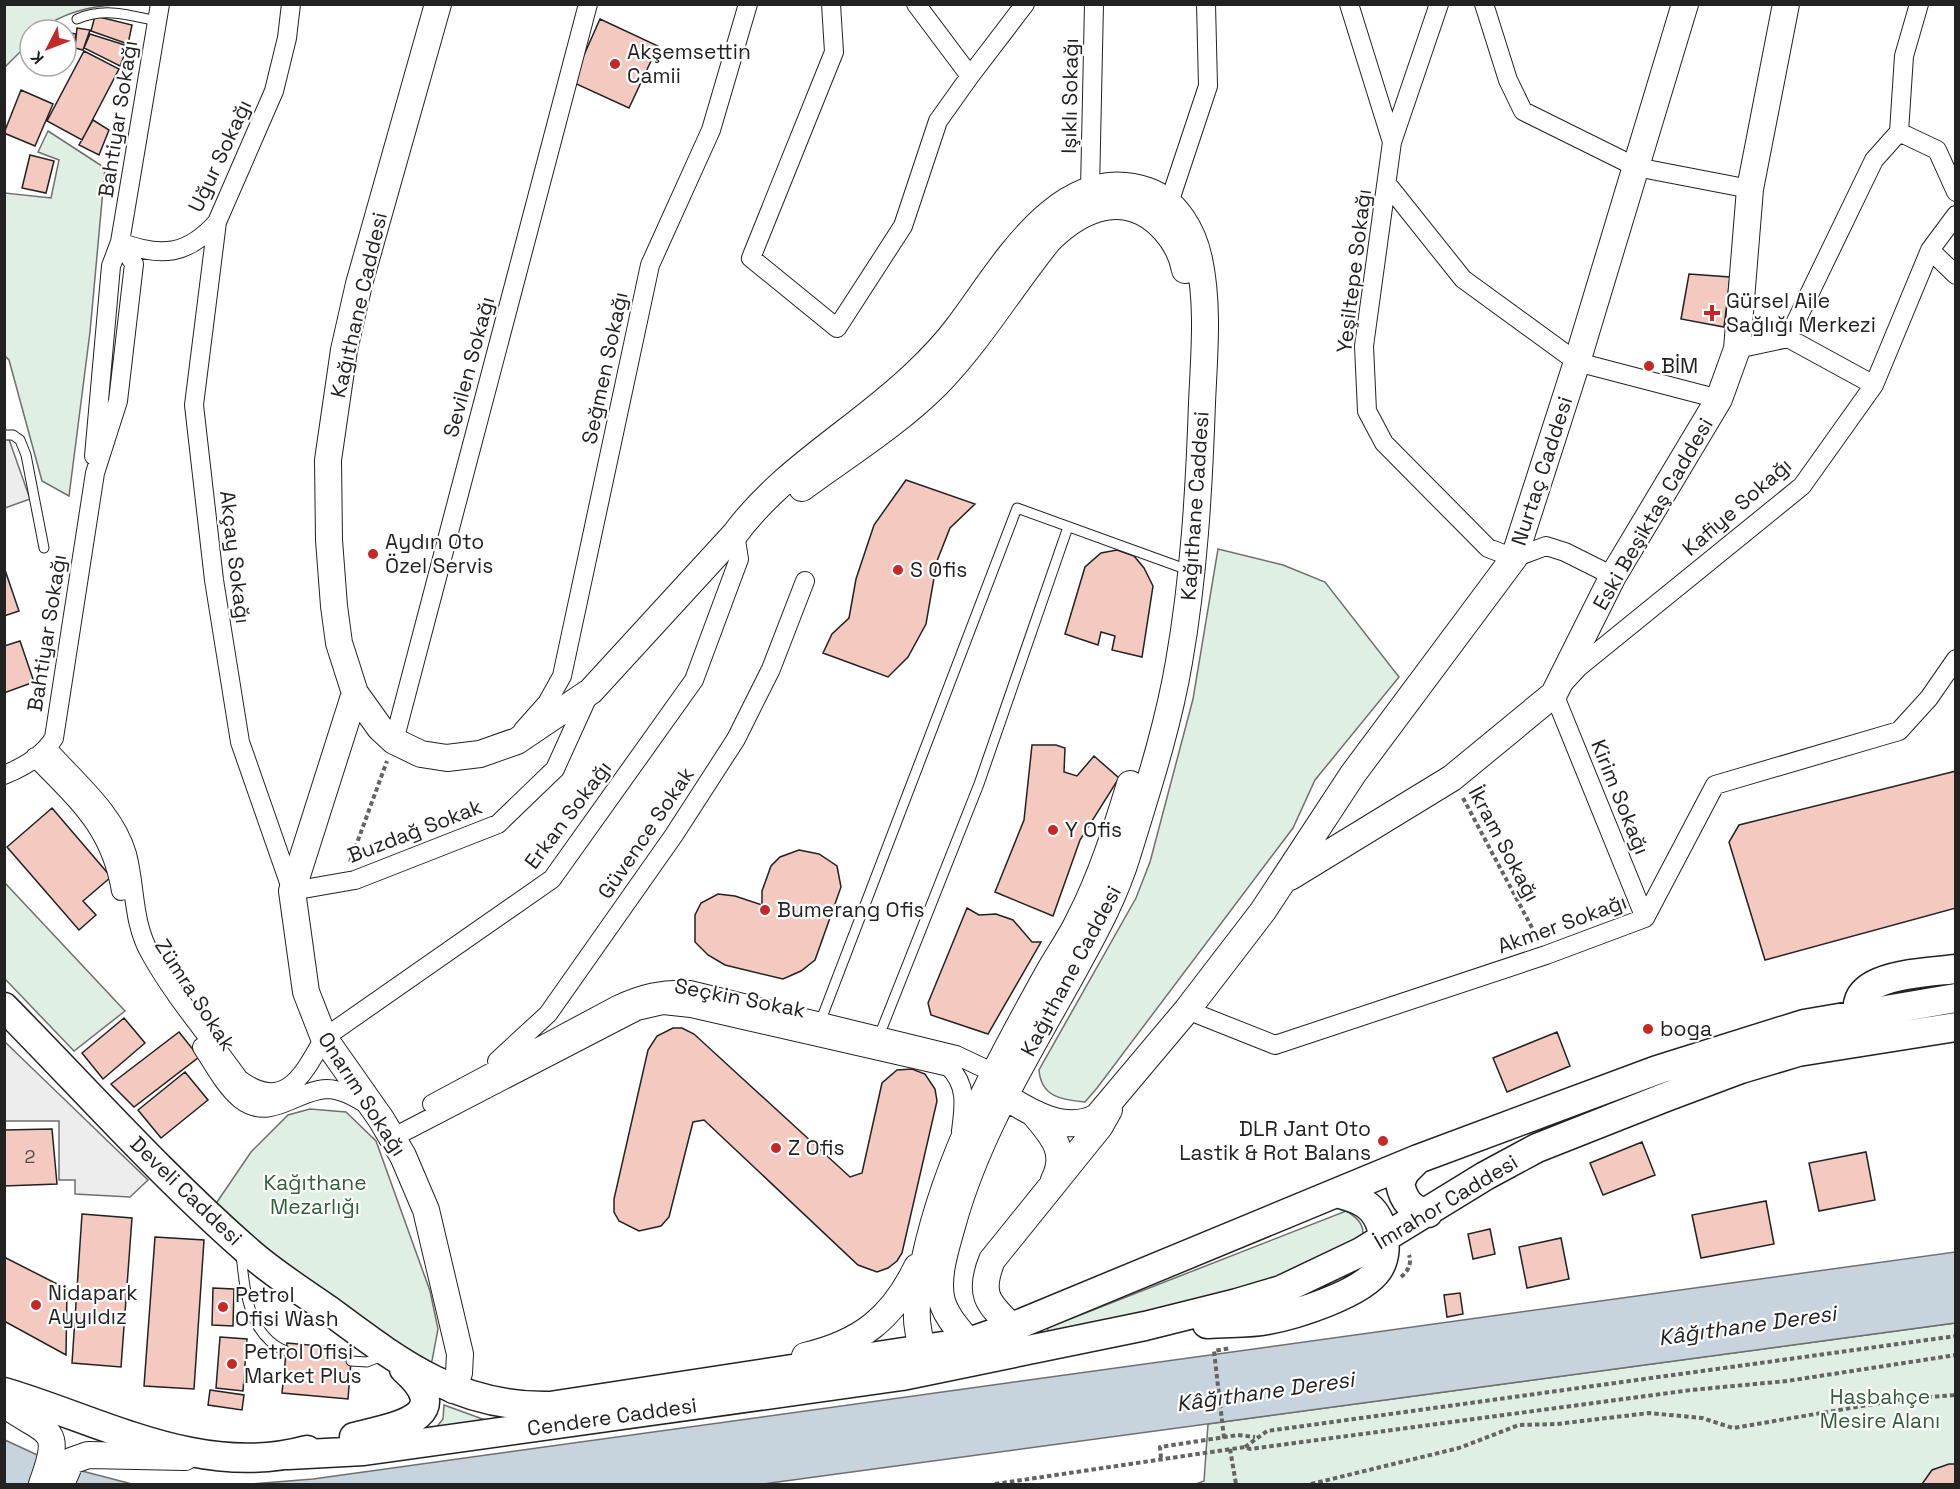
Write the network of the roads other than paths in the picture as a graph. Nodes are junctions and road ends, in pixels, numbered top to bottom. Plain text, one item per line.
1 (291, 4) edge
2 (438, 4) edge
3 (588, 4) edge
4 (748, 4) edge
5 (831, 4) edge
6 (916, 4) edge
7 (1025, 4) edge
8 (1094, 4) edge
9 (1206, 4) edge
10 (1349, 4) edge
11 (1439, 4) edge
12 (1484, 4) edge
13 (1685, 4) edge
14 (1786, 4) edge
15 (1918, 4) edge
16 (158, 13) edge
17 (78, 19) edge
18 (970, 76) junction
19 (1899, 132) junction
20 (1392, 142) junction
21 (1937, 150) junction
22 (1956, 157) edge
23 (1636, 167) junction
24 (1388, 185) junction
25 (1750, 189) junction
26 (1956, 192) edge
27 (1092, 200) junction
28 (1164, 213) junction
29 (1956, 215) edge
30 (217, 222) junction
31 (120, 242) junction
32 (1930, 250) junction
33 (1956, 275) edge
34 (1788, 338) junction
35 (1737, 349) junction
36 (1577, 362) junction
37 (1874, 385) junction
38 (1719, 399) junction
39 (4, 435) edge
40 (1068, 527) junction
41 (735, 534) junction
42 (45, 548) dead end
43 (1514, 558) junction
44 (1185, 570) junction
45 (1613, 576) junction
46 (805, 581) dead end
47 (1956, 659) edge
48 (591, 691) junction
49 (354, 693) junction
50 (1554, 694) junction
51 (394, 741) junction
52 (517, 741) junction
53 (41, 753) junction
54 (4, 775) edge
55 (1337, 800) junction
56 (1387, 819) junction
57 (1285, 881) junction
58 (292, 891) junction
59 (1645, 918) junction
60 (1956, 969) edge
61 (1956, 998) edge
62 (4, 1007) edge
63 (1187, 1010) junction
64 (1857, 1013) junction
65 (1956, 1027) edge
66 (817, 1029) junction
67 (879, 1036) junction
68 (324, 1038) junction
69 (1871, 1039) junction
70 (994, 1072) junction
71 (478, 1078) junction
72 (1118, 1094) junction
73 (1004, 1096) junction
74 (1035, 1115) junction
75 (385, 1126) junction
76 (959, 1148) junction
77 (1418, 1159) junction
78 (1049, 1190) junction
79 (1336, 1193) junction
80 (1428, 1213) junction
81 (1385, 1240) junction
82 (928, 1242) junction
83 (240, 1245) junction
84 (1012, 1327) junction
85 (969, 1342) junction
86 (286, 1352) dead end
87 (387, 1354) junction
88 (351, 1361) dead end
89 (929, 1361) junction
90 (772, 1371) junction
91 (453, 1390) junction
92 (4, 1392) edge
93 (4, 1404) edge
94 (288, 1455) junction
95 (62, 1457) junction
96 (212, 1458) junction
97 (42, 1485) edge
98 (61, 1485) edge

1 - 30 street, Uğur Sokağı
2 - 49 main road, Kağıthane Caddesi
3 - 51 street, Sevilen Sokağı
4 - 52 street, Seğmen Sokağı
5 - 18 street
6 - 18 street
7 - 18 street
8 - 27 street, Işıklı Sokağı
9 - 28 street
10 - 20 street
11 - 20 street, Yeşiltepe Sokağı
12 - 23 street
13 - 23 main road, Nurtaç Caddesi
14 - 25 main road, Eski Beşiktaş Caddesi
15 - 19 street
16 - 17 lane
16 - 31 street, Bahtiyar Sokağı
19 - 21 street
19 - 34 street
20 - 24 street, Yeşiltepe Sokağı
21 - 22 street
21 - 26 street
23 - 25 street
23 - 36 main road, Nurtaç Caddesi
24 - 36 street
24 - 43 street, Yeşiltepe Sokağı
25 - 35 main road, Eski Beşiktaş Caddesi
27 - 28 main road, Kağıthane Caddesi
27 - 41 main road, Kağıthane Caddesi
28 - 44 main road, Kağıthane Caddesi
29 - 32 street, Kafiye Sokağı
30 - 31 street, Uğur Sokağı
30 - 58 street, Akçay Sokağı
31 - 53 street, Bahtiyar Sokağı
32 - 33 street
32 - 37 street, Kafiye Sokağı
34 - 35 street
34 - 37 street
35 - 38 main road, Eski Beşiktaş Caddesi
36 - 38 street
36 - 43 main road, Nurtaç Caddesi
37 - 50 street, Kafiye Sokağı
38 - 45 main road, Eski Beşiktaş Caddesi
39 - 42 lane
40 - 44 lane
40 - 66 lane
40 - 67 lane
41 - 48 main road, Kağıthane Caddesi
41 - 68 street, Erkan Sokağı
43 - 45 street
43 - 55 main road, Nurtaç Caddesi
44 - 70 main road, Kağıthane Caddesi
44 - 73 main road, Kağıthane Caddesi
45 - 50 main road, Eski Beşiktaş Caddesi
46 - 71 street, Güvence Sokak
47 - 59 street, Akmer Sokağı
48 - 52 main road, Kağıthane Caddesi
48 - 58 street, Buzdağ Sokak
49 - 51 main road, Kağıthane Caddesi
49 - 58 main road, Onarım Sokağı
50 - 56 main road, Eski Beşiktaş Caddesi
50 - 59 street, Kirim Sokağı
51 - 52 main road, Kağıthane Caddesi
53 - 54 street
53 - 68 street, Zümra Sokak
53 - 75 street, Zümra Sokak
55 - 56 main road
55 - 57 main road, Nurtaç Caddesi
56 - 57 main road, Eski Beşiktaş Caddesi
57 - 63 main road, Nurtaç Caddesi
58 - 68 main road, Onarım Sokağı
59 - 63 street, Akmer Sokağı
60 - 64 main road
61 - 64 main road, İmrahor Caddesi
62 - 83 main road, Develi Caddesi
63 - 72 main road, Nurtaç Caddesi
64 - 69 main road
64 - 77 main road, İmrahor Caddesi
65 - 69 main road, İmrahor Caddesi
66 - 67 street, Seçkin Sokak
66 - 71 street, Seçkin Sokak
66 - 75 street, Seçkin Sokak
66 - 76 street, Seçkin Sokak
67 - 70 street, Seçkin Sokak
68 - 75 main road, Onarım Sokağı
69 - 80 main road, İmrahor Caddesi
70 - 73 main road
70 - 76 main road, Kağıthane Caddesi
71 - 75 street, Seçkin Sokak
72 - 74 main road
72 - 78 main road
73 - 74 main road
73 - 85 main road, Kağıthane Caddesi
74 - 78 main road
75 - 91 main road, Onarım Sokağı
76 - 82 main road, Kağıthane Caddesi
77 - 79 main road, İmrahor Caddesi
77 - 80 main road
78 - 84 main road
79 - 81 main road
79 - 84 main road, İmrahor Caddesi
80 - 81 main road, İmrahor Caddesi
81 - 89 main road
82 - 89 main road, Kağıthane Caddesi
82 - 90 main road
83 - 86 lane
83 - 87 main road, Develi Caddesi
84 - 85 main road, İmrahor Caddesi
85 - 89 main road, Cendere Caddesi
87 - 88 lane
87 - 91 main road, Cendere Caddesi
87 - 94 main road
89 - 90 main road, Cendere Caddesi
89 - 94 main road, Cendere Caddesi
90 - 91 main road, Cendere Caddesi
92 - 96 main road
93 - 95 main road
94 - 96 main road
95 - 96 main road
95 - 97 main road
95 - 98 main road

